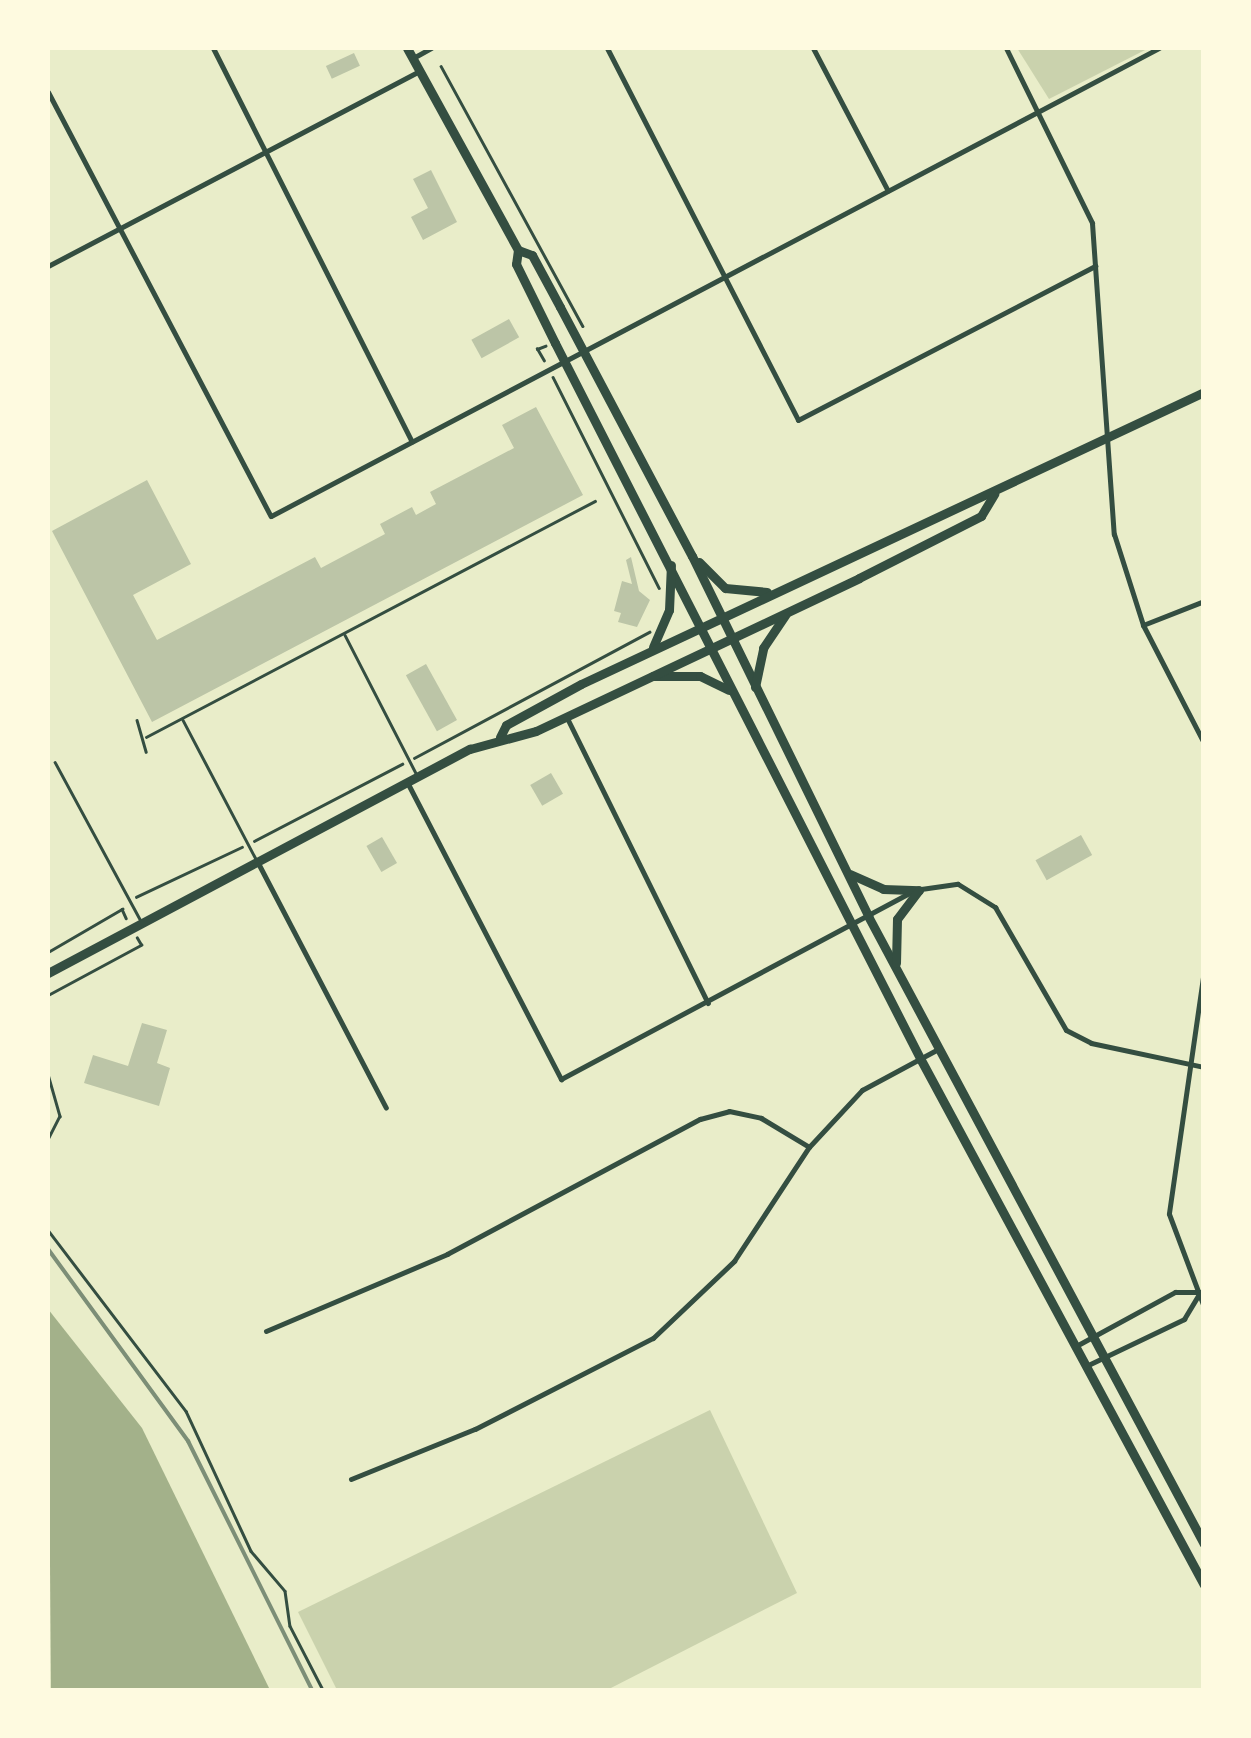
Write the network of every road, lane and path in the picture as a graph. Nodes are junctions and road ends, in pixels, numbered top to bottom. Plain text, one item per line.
1 (213, 48) edge
2 (432, 48) edge
3 (607, 48) edge
4 (813, 48) edge
5 (1006, 48) edge
6 (1159, 48) edge
7 (410, 52) edge
8 (442, 66) dead end
9 (419, 71) junction
10 (48, 92) edge
11 (1039, 111) junction
12 (265, 151) junction
13 (888, 191) junction
14 (119, 228) junction
15 (518, 250) junction
16 (48, 266) edge
17 (1095, 266) junction
18 (727, 276) junction
19 (573, 332) junction
20 (555, 343) junction
21 (583, 352) junction
22 (564, 362) junction
23 (549, 371) junction
24 (1204, 392) edge
25 (412, 442) junction
26 (1104, 442) junction
27 (994, 494) junction
28 (594, 501) dead end
29 (692, 556) junction
30 (670, 564) junction
31 (775, 591) junction
32 (662, 600) dead end
33 (1204, 600) edge
34 (788, 612) junction
35 (722, 617) junction
36 (1143, 626) junction
37 (700, 627) junction
38 (652, 629) dead end
39 (344, 634) junction
40 (732, 638) junction
41 (710, 648) junction
42 (650, 651) junction
43 (645, 677) junction
44 (755, 690) junction
45 (731, 692) junction
46 (566, 716) junction
47 (182, 719) junction
48 (137, 720) dead end
49 (146, 737) junction
50 (500, 737) junction
51 (1204, 743) edge
52 (146, 752) dead end
53 (410, 760) junction
54 (55, 762) dead end
55 (418, 776) junction
56 (407, 782) junction
57 (248, 845) junction
58 (256, 861) junction
59 (848, 873) junction
60 (919, 890) junction
61 (131, 902) junction
62 (122, 909) junction
63 (868, 916) junction
64 (141, 921) junction
65 (854, 926) junction
66 (130, 927) junction
67 (48, 952) edge
68 (897, 970) junction
69 (1204, 970) edge
70 (48, 973) edge
71 (48, 995) edge
72 (708, 1002) junction
73 (938, 1049) junction
74 (921, 1060) junction
75 (1186, 1066) junction
76 (1204, 1067) edge
77 (48, 1074) edge
78 (386, 1108) dead end
79 (48, 1140) edge
80 (808, 1147) junction
81 (48, 1230) edge
82 (1201, 1293) edge
83 (1204, 1307) edge
84 (266, 1331) dead end
85 (1089, 1338) junction
86 (1072, 1348) junction
87 (1101, 1359) junction
88 (1083, 1368) junction
89 (351, 1480) dead end
90 (1204, 1544) edge
91 (1204, 1585) edge
92 (322, 1690) edge

1 - 12 street
2 - 7 street
3 - 18 street
4 - 13 street
5 - 11 street
6 - 11 street
7 - 9 main road
8 - 19 path
9 - 12 street
9 - 15 main road
10 - 14 street
11 - 13 street
11 - 17 street
12 - 14 street
12 - 25 street
13 - 18 street
14 - 16 street
14 - 25 street
15 - 19 main road
15 - 20 main road
17 - 18 street
17 - 26 street
18 - 21 street
19 - 21 main road
20 - 22 main road
20 - 23 path
21 - 22 street
21 - 29 main road
22 - 23 street
22 - 30 main road
23 - 25 street
23 - 32 path
24 - 26 main road
26 - 27 main road
26 - 36 street
27 - 31 main road
27 - 34 main road
28 - 39 lane
29 - 31 main road
29 - 35 main road
30 - 37 main road
30 - 42 main road
31 - 35 main road
33 - 36 street
34 - 40 main road
34 - 44 main road
35 - 37 main road
35 - 40 main road
36 - 51 street
37 - 41 main road
37 - 42 main road
38 - 53 path
39 - 47 lane
39 - 53 lane
40 - 41 main road
40 - 44 main road
41 - 43 main road
41 - 45 main road
42 - 50 main road
43 - 45 main road
43 - 46 main road
44 - 59 main road
45 - 65 main road
46 - 50 main road
46 - 72 street
47 - 49 lane
47 - 57 lane
48 - 49 lane
49 - 52 lane
50 - 55 main road
53 - 55 lane
53 - 57 path
54 - 61 lane
55 - 56 main road
56 - 58 main road
56 - 72 street
57 - 58 lane
57 - 61 path
58 - 64 main road
58 - 78 street
59 - 60 main road
59 - 63 main road
60 - 63 street
60 - 68 main road
60 - 75 street
61 - 62 path
61 - 64 lane
62 - 66 path
62 - 67 path
63 - 65 street
63 - 68 main road
64 - 66 main road
65 - 72 street
65 - 74 main road
66 - 70 main road
66 - 71 path
68 - 73 main road
69 - 75 street
73 - 74 street
73 - 85 main road
74 - 80 street
74 - 86 main road
75 - 76 street
75 - 82 street
77 - 79 path
80 - 84 street
80 - 89 street
81 - 92 path
82 - 83 street
82 - 85 street
82 - 87 street
85 - 86 street
85 - 87 main road
86 - 88 main road
87 - 88 street
87 - 90 main road
88 - 91 main road

